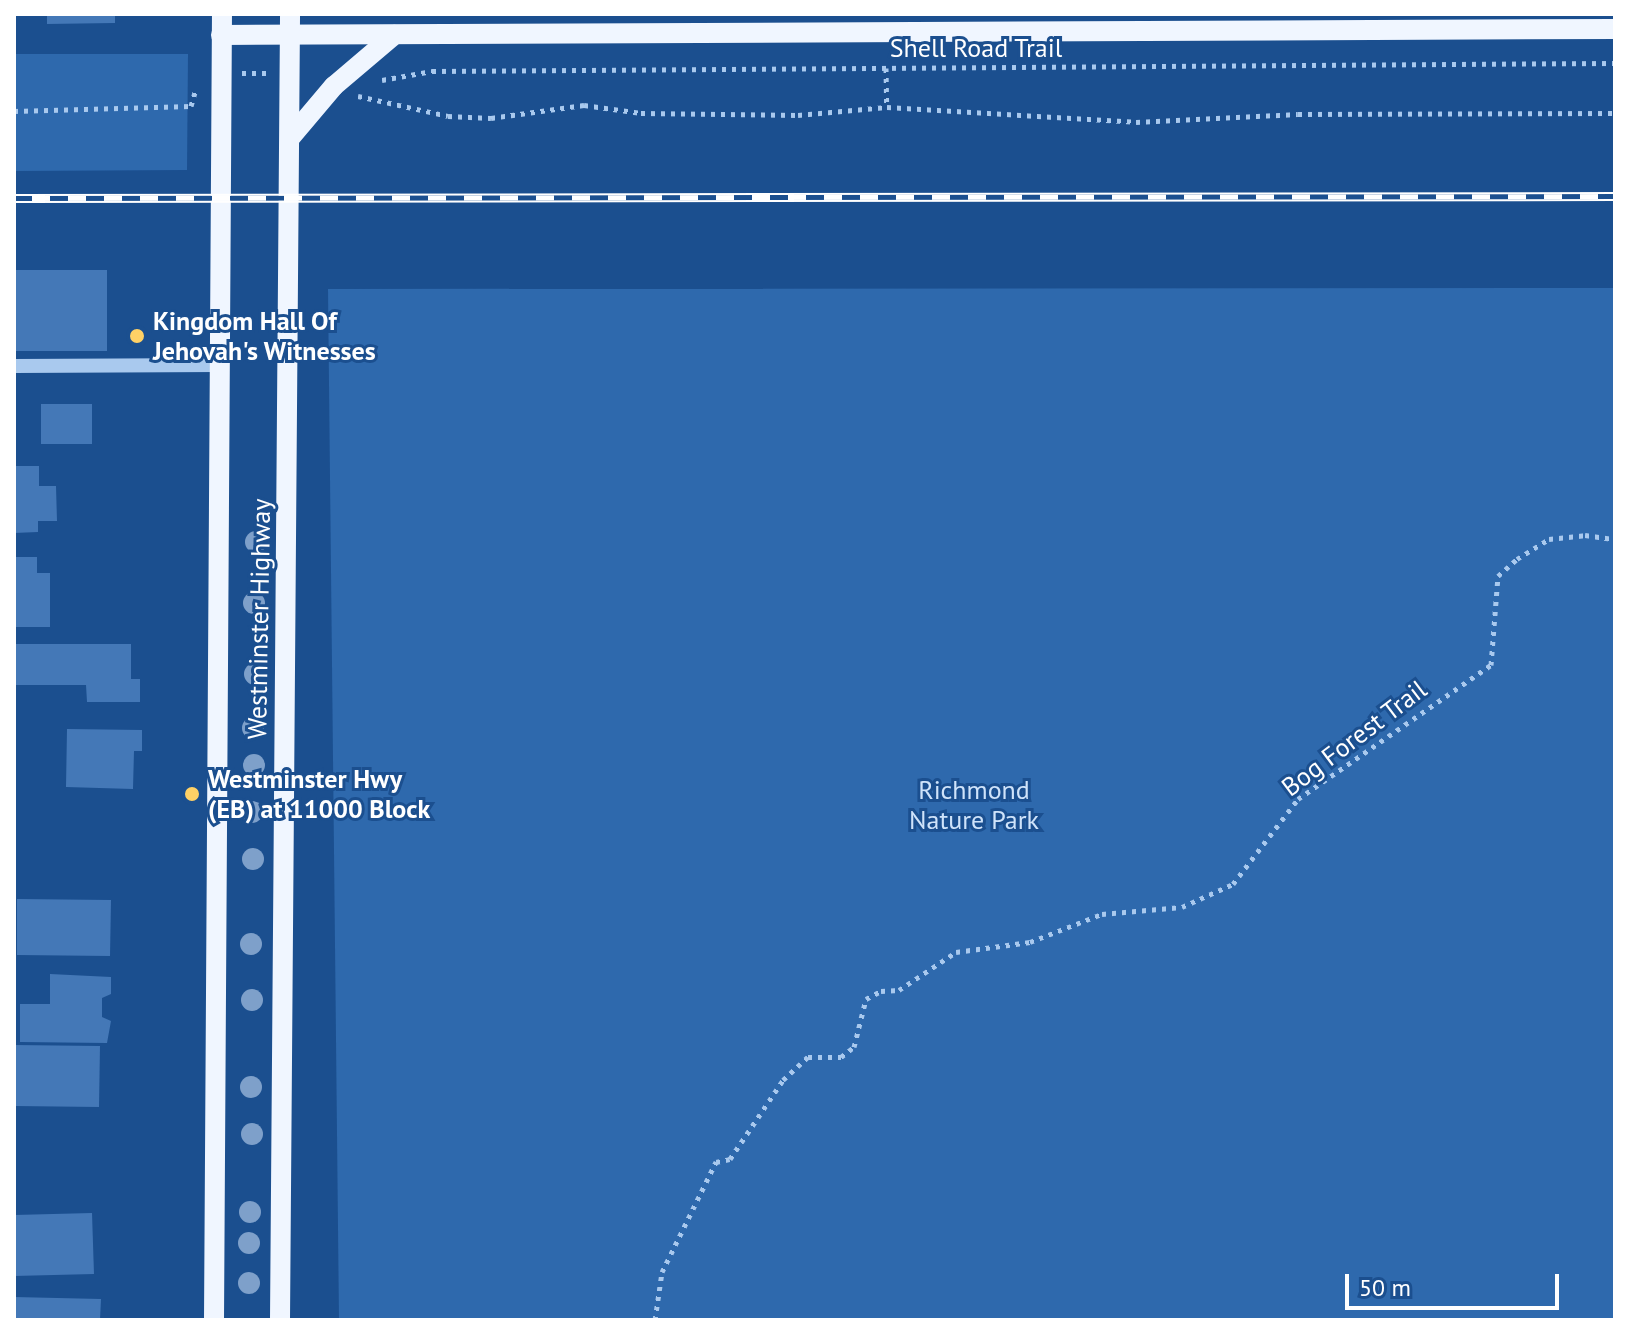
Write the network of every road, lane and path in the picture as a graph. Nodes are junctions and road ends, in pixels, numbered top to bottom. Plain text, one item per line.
1 (222, 24) edge
2 (290, 24) edge
3 (1615, 29) edge
4 (394, 35) junction
5 (1615, 63) edge
6 (886, 68) junction
7 (221, 73) junction
8 (290, 73) junction
9 (373, 84) dead end
10 (365, 90) dead end
11 (344, 95) dead end
12 (357, 96) junction
13 (191, 106) dead end
14 (887, 107) junction
15 (14, 111) edge
16 (1615, 113) edge
17 (290, 138) junction
18 (219, 365) junction
19 (14, 366) edge
20 (1615, 539) edge
21 (214, 1320) edge
22 (280, 1320) edge
23 (655, 1320) edge

1 - 2 main road
1 - 7 main road, Westminster Highway
2 - 4 main road
2 - 8 main road, Westminster Highway
3 - 4 main road
4 - 17 main road
5 - 6 path, Shell Road Trail
6 - 9 path, Shell Road Trail
6 - 14 path
7 - 8 path
7 - 18 main road, Westminster Highway
8 - 17 main road, Westminster Highway
10 - 12 path
11 - 12 path
12 - 14 path
13 - 15 path
14 - 16 path
17 - 22 main road, Westminster Highway
18 - 19 lane
18 - 21 main road, Westminster Highway
20 - 23 path, Bog Forest Trail

